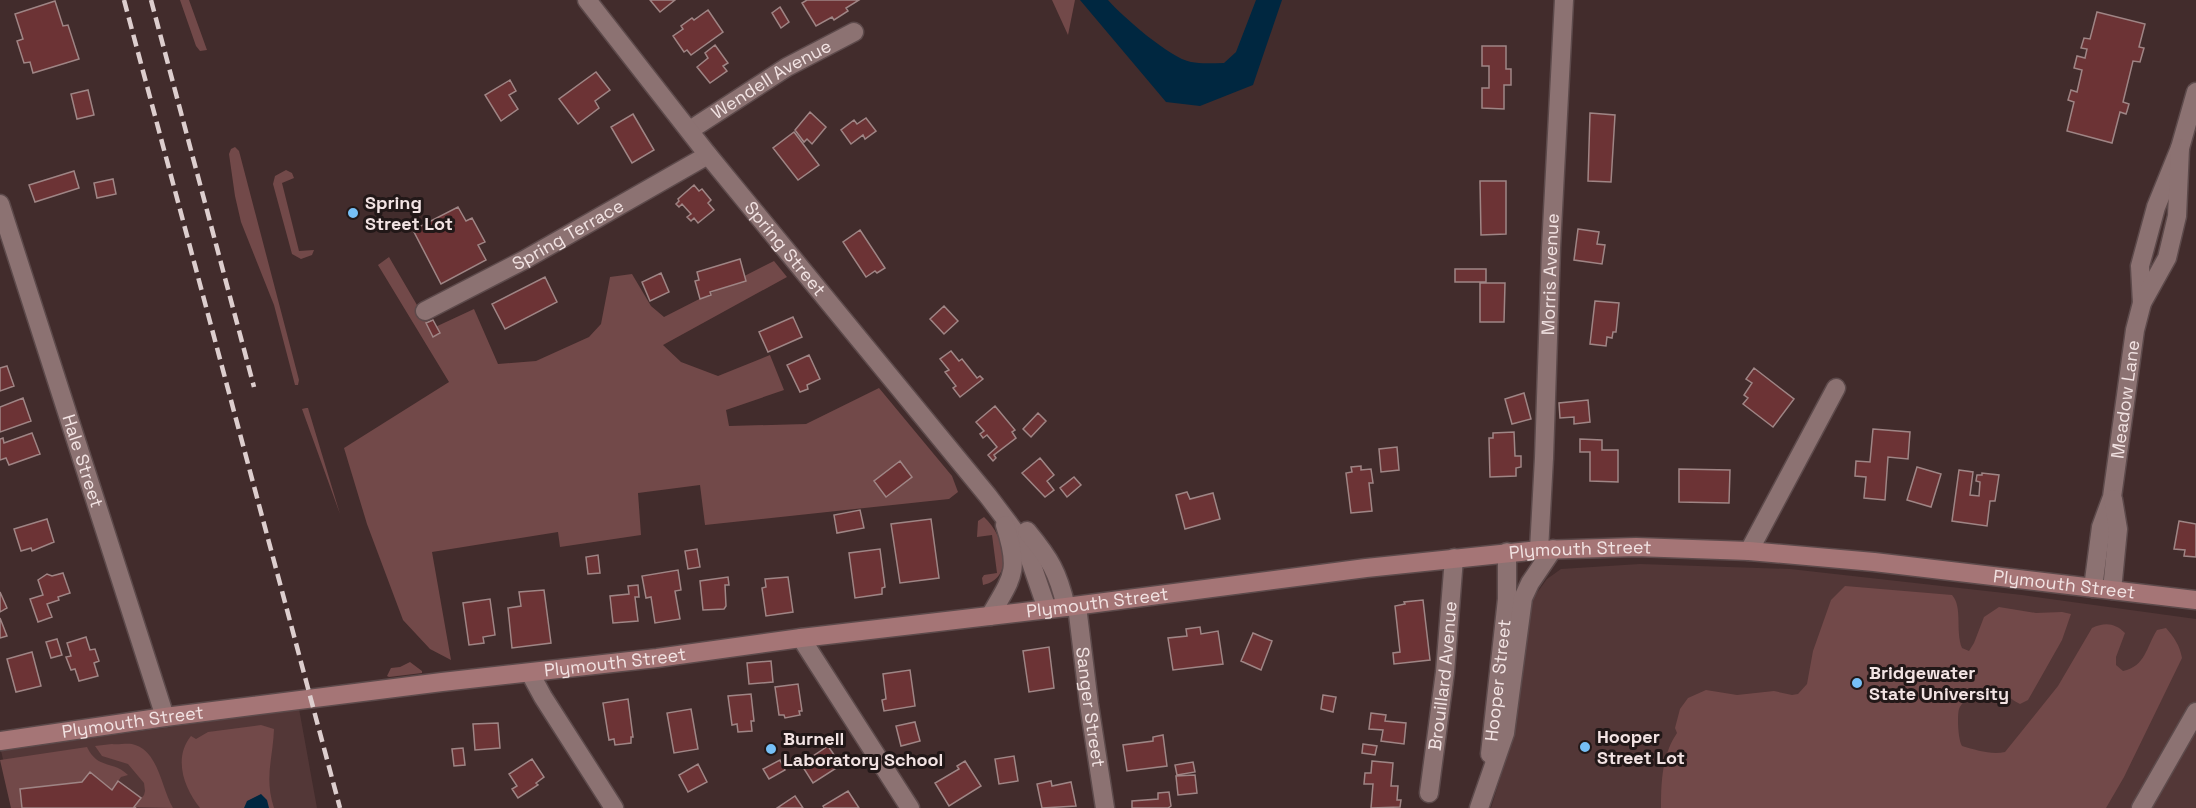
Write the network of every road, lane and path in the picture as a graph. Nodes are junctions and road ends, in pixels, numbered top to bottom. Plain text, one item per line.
1 (587, 0) edge
2 (1564, 0) edge
3 (854, 32) dead end
4 (2196, 92) edge
5 (690, 130) junction
6 (708, 155) junction
7 (0, 204) edge
8 (425, 311) dead end
9 (1836, 388) dead end
10 (988, 496) junction
11 (2112, 497) junction
12 (1000, 512) junction
13 (1546, 549) junction
14 (1749, 551) junction
15 (1507, 552) junction
16 (1454, 558) junction
17 (2093, 588) junction
18 (2112, 590) junction
19 (2196, 600) edge
20 (1072, 606) junction
21 (1047, 609) junction
22 (990, 616) junction
23 (801, 638) junction
24 (530, 673) junction
25 (2196, 712) edge
26 (165, 717) junction
27 (0, 741) edge
28 (1429, 793) dead end
29 (614, 808) edge
30 (910, 808) edge
31 (1105, 808) edge
32 (1479, 808) edge
33 (2141, 808) edge

1 - 5 street, Spring Street
2 - 13 street, Morris Avenue
3 - 5 street, Wendell Avenue
4 - 11 street, Meadow Lane
5 - 6 street, Spring Street
6 - 8 street, Spring Terrace
6 - 10 street, Spring Street
7 - 26 street, Hale Street
9 - 14 street
10 - 12 street, Spring Street
10 - 20 street, Spring Street
11 - 17 street, Meadow Lane
11 - 18 street, Meadow Lane
12 - 21 street, Spring Street
12 - 22 street
13 - 14 main road, Plymouth Street
13 - 15 main road, Plymouth Street
13 - 32 street
14 - 17 main road, Plymouth Street
15 - 16 main road, Plymouth Street
15 - 32 street, Hooper Street
16 - 20 main road, Plymouth Street
16 - 28 street, Brouillard Avenue
17 - 18 main road, Plymouth Street
18 - 19 main road, Plymouth Street
20 - 21 main road, Plymouth Street
20 - 31 street, Sanger Street
21 - 22 main road, Plymouth Street
22 - 23 main road, Plymouth Street
23 - 24 main road, Plymouth Street
23 - 30 street
24 - 26 main road, Plymouth Street
24 - 29 street
25 - 33 street
26 - 27 main road, Plymouth Street

